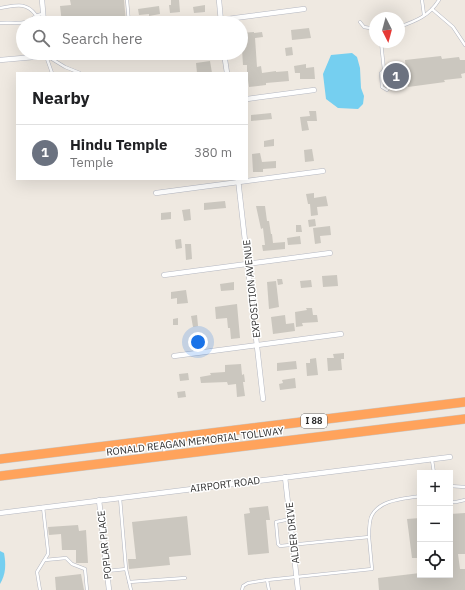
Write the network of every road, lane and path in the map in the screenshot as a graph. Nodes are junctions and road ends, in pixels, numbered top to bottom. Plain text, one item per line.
1 (42, 0) edge
2 (127, 0) edge
3 (219, 0) edge
4 (422, 0) edge
5 (439, 0) edge
6 (0, 8) edge
7 (432, 9) junction
8 (304, 10) dead end
9 (44, 14) joint
10 (36, 15) joint
11 (128, 16) edge
12 (220, 16) edge
13 (424, 16) junction
14 (248, 18) edge
15 (360, 22) dead end
16 (0, 23) edge
17 (16, 24) edge
18 (405, 24) edge
19 (369, 28) edge
20 (465, 45) edge
21 (382, 48) edge
22 (16, 58) edge
23 (0, 60) edge
24 (48, 60) edge
25 (55, 60) edge
26 (225, 60) edge
27 (384, 70) junction
28 (52, 72) edge
29 (78, 72) edge
30 (227, 72) edge
31 (314, 90) dead end
32 (248, 99) edge
33 (323, 171) dead end
34 (248, 180) edge
35 (239, 181) edge
36 (156, 193) dead end
37 (330, 253) dead end
38 (248, 264) junction
39 (164, 275) dead end
40 (341, 334) dead end
41 (257, 345) junction
42 (174, 356) dead end
43 (263, 399) dead end
44 (465, 402) edge
45 (465, 419) edge
46 (163, 439) junction
47 (165, 456) junction
48 (450, 457) dead end
49 (0, 459) edge
50 (432, 459) junction
51 (434, 470) edge
52 (0, 476) edge
53 (285, 477) junction
54 (453, 486) edge
55 (465, 487) edge
56 (417, 496) edge
57 (120, 498) junction
58 (99, 500) junction
59 (465, 500) edge
60 (453, 502) edge
61 (43, 507) junction
62 (0, 512) edge
63 (290, 519) junction
64 (369, 537) junction
65 (293, 544) junction
66 (44, 560) junction
67 (126, 570) junction
68 (107, 571) junction
69 (185, 578) dead end
70 (297, 578) junction
71 (267, 580) junction
72 (129, 582) junction
73 (40, 590) edge
74 (87, 590) edge
75 (109, 590) edge
76 (130, 590) edge
77 (242, 590) edge
78 (268, 590) edge
79 (298, 590) edge

1 - 9 street
2 - 11 lane
3 - 12 street
4 - 13 lane
5 - 7 lane
6 - 10 lane
7 - 13 lane
7 - 20 lane
8 - 14 street
9 - 10 lane
13 - 18 lane
15 - 19 lane
16 - 17 lane
21 - 27 lane
22 - 23 street
24 - 28 lane
25 - 29 lane
26 - 30 street
27 - 27 lane
31 - 32 street
33 - 34 street
35 - 36 street
35 - 38 street, EXPOSITION AVENUE
37 - 38 street
38 - 39 street
38 - 41 street, EXPOSITION AVENUE
40 - 41 street
41 - 42 street
41 - 43 street, EXPOSITION AVENUE
44 - 46 highway, RONALD REAGAN MEMORIAL TOLLWAY / I 88
45 - 47 highway, RONALD REAGAN MEMORIAL TOLLWAY / I 88
46 - 47 lane
46 - 49 highway, RONALD REAGAN MEMORIAL TOLLWAY / I 88
47 - 52 highway, RONALD REAGAN MEMORIAL TOLLWAY / I 88
48 - 50 street, AIRPORT ROAD
50 - 51 lane
50 - 53 street, AIRPORT ROAD
53 - 57 street, AIRPORT ROAD
53 - 63 street, ALDER DRIVE
54 - 55 lane
56 - 64 lane
57 - 58 street, AIRPORT ROAD
57 - 67 lane
58 - 61 street, AIRPORT ROAD
58 - 68 street, POPLAR PLACE
59 - 60 lane
61 - 62 street, AIRPORT ROAD
61 - 66 lane
63 - 65 street, ALDER DRIVE
63 - 65 lane
64 - 65 lane
64 - 70 lane
65 - 70 street, ALDER DRIVE
66 - 73 lane
66 - 74 lane
67 - 68 lane
67 - 72 lane
68 - 75 street, POPLAR PLACE
69 - 72 lane
70 - 71 lane
70 - 79 street, ALDER DRIVE
71 - 77 lane
71 - 78 lane
72 - 76 lane

